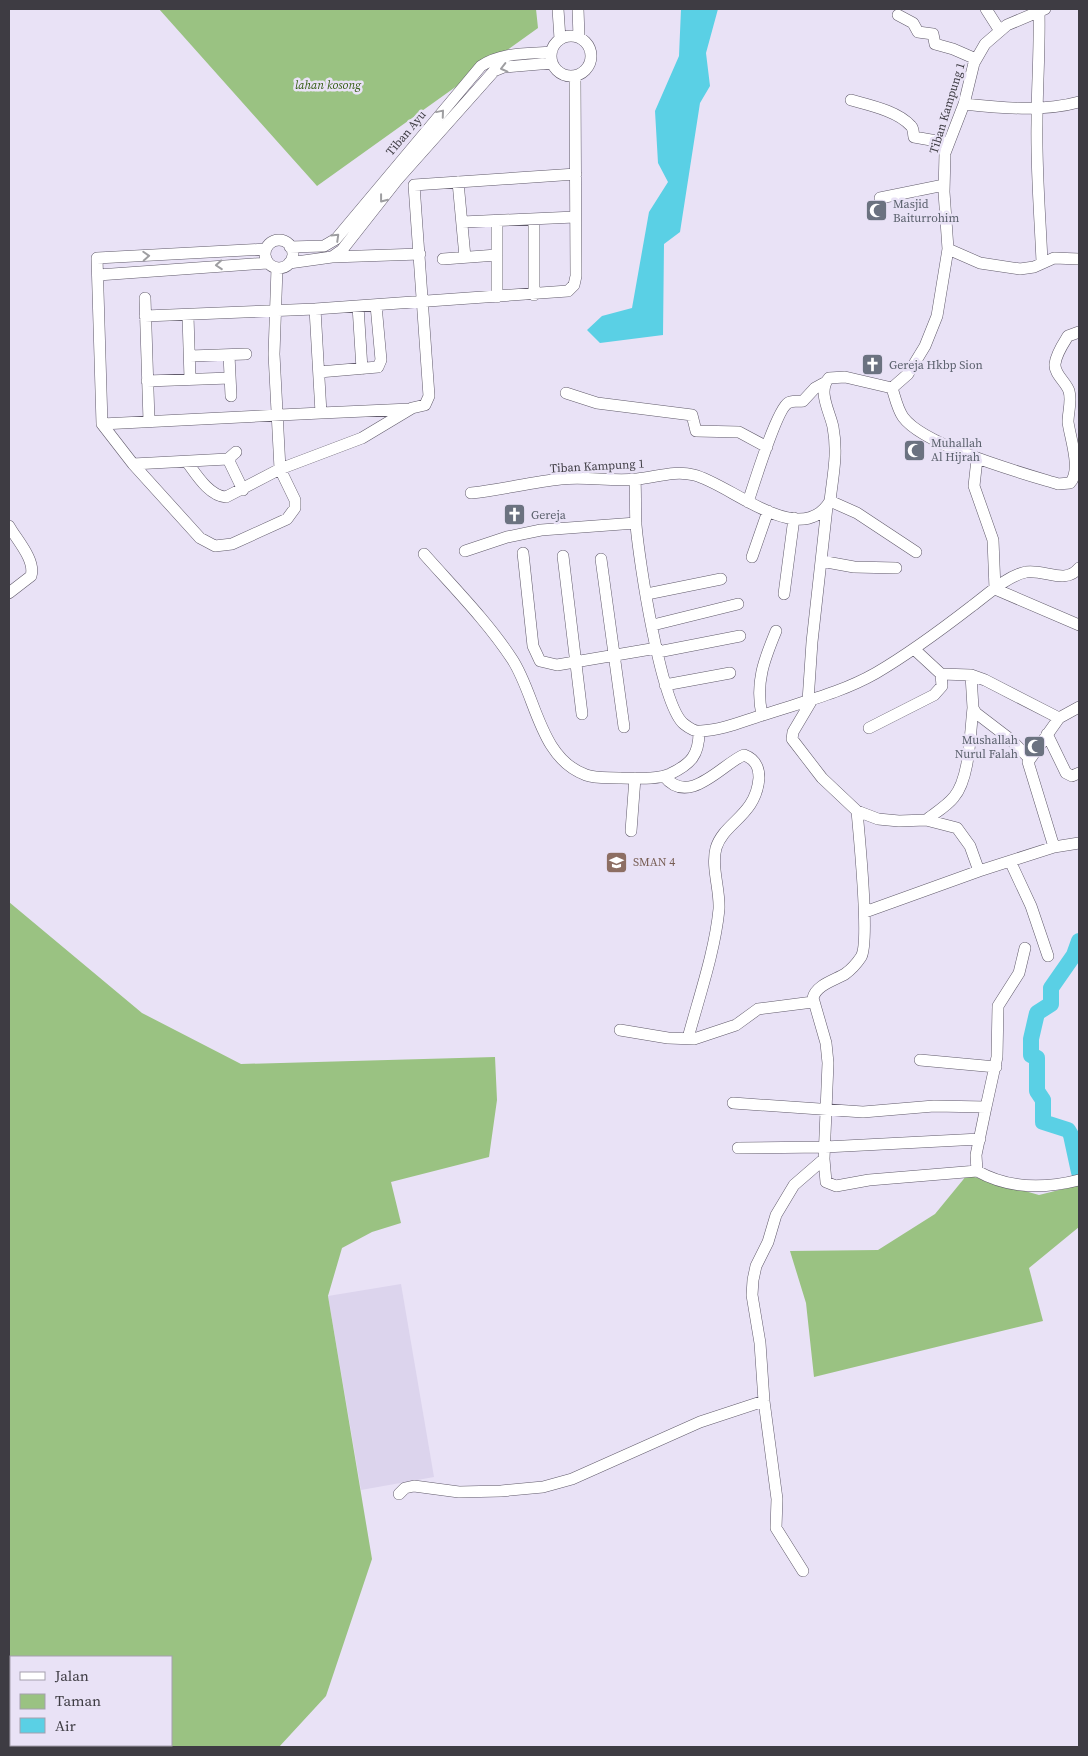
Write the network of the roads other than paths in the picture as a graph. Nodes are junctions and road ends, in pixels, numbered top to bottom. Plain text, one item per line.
1 (558, 9) edge
2 (578, 9) edge
3 (986, 9) edge
4 (1042, 10) edge
5 (1024, 13) edge
6 (898, 15) dead end
7 (1000, 31) junction
8 (579, 37) junction
9 (560, 39) junction
10 (552, 58) junction
11 (976, 59) junction
12 (576, 76) junction
13 (851, 100) dead end
14 (1079, 102) edge
15 (964, 104) junction
16 (1038, 107) junction
17 (948, 143) junction
18 (576, 174) junction
19 (397, 180) junction
20 (458, 182) junction
21 (414, 185) junction
22 (944, 185) junction
23 (880, 198) dead end
24 (576, 217) junction
25 (534, 219) junction
26 (497, 221) junction
27 (462, 222) junction
28 (290, 246) junction
29 (266, 248) junction
30 (948, 249) junction
31 (420, 254) junction
32 (497, 255) junction
33 (332, 257) junction
34 (465, 257) junction
35 (443, 259) dead end
36 (1079, 259) edge
37 (1042, 262) junction
38 (289, 263) junction
39 (272, 265) junction
40 (98, 274) junction
41 (534, 295) junction
42 (498, 297) junction
43 (145, 298) dead end
44 (422, 301) junction
45 (376, 305) junction
46 (358, 306) junction
47 (315, 309) junction
48 (274, 310) junction
49 (145, 316) junction
50 (188, 316) junction
51 (1079, 332) edge
52 (246, 354) dead end
53 (229, 355) junction
54 (190, 356) junction
55 (362, 369) junction
56 (319, 372) junction
57 (230, 378) junction
58 (190, 379) junction
59 (148, 381) junction
60 (826, 382) junction
61 (892, 388) junction
62 (566, 393) dead end
63 (231, 396) dead end
64 (412, 408) junction
65 (321, 413) junction
66 (277, 416) junction
67 (149, 421) junction
68 (102, 424) junction
69 (767, 447) junction
70 (977, 459) junction
71 (187, 462) junction
72 (133, 464) junction
73 (280, 469) junction
74 (636, 480) junction
75 (243, 490) junction
76 (470, 493) dead end
77 (748, 502) junction
78 (828, 504) junction
79 (768, 511) junction
80 (794, 518) junction
81 (636, 523) junction
82 (9, 526) edge
83 (465, 551) dead end
84 (916, 552) dead end
85 (523, 553) dead end
86 (424, 554) dead end
87 (563, 556) dead end
88 (752, 557) dead end
89 (601, 559) dead end
90 (820, 561) junction
91 (896, 568) dead end
92 (1079, 568) edge
93 (721, 579) dead end
94 (995, 589) junction
95 (9, 593) edge
96 (647, 594) junction
97 (784, 594) dead end
98 (738, 604) dead end
99 (653, 625) junction
100 (1079, 625) edge
101 (776, 631) dead end
102 (740, 636) dead end
103 (914, 649) junction
104 (657, 650) junction
105 (614, 656) junction
106 (575, 662) junction
107 (730, 674) dead end
108 (941, 674) junction
109 (970, 675) junction
110 (665, 685) junction
111 (810, 701) junction
112 (1079, 707) edge
113 (973, 708) junction
114 (582, 714) dead end
115 (762, 715) junction
116 (1058, 718) junction
117 (624, 727) dead end
118 (869, 728) dead end
119 (699, 732) junction
120 (1047, 734) junction
121 (1029, 758) junction
122 (1079, 773) edge
123 (664, 776) junction
124 (635, 778) junction
125 (858, 811) junction
126 (926, 820) junction
127 (631, 831) dead end
128 (1079, 843) edge
129 (1054, 847) junction
130 (1010, 861) junction
131 (978, 871) junction
132 (864, 912) junction
133 (1025, 948) dead end
134 (1048, 956) dead end
135 (813, 1002) junction
136 (620, 1030) dead end
137 (688, 1038) junction
138 (920, 1060) dead end
139 (996, 1066) junction
140 (733, 1103) dead end
141 (986, 1107) junction
142 (825, 1109) junction
143 (980, 1139) junction
144 (738, 1148) dead end
145 (824, 1153) junction
146 (977, 1171) junction
147 (1079, 1180) edge
148 (764, 1401) junction
149 (399, 1494) dead end
150 (803, 1571) dead end

1 - 9 street
2 - 8 street
3 - 7 street
4 - 5 street, Tiban Kampung 1
4 - 16 street
5 - 7 street, Tiban Kampung 1
6 - 11 street
7 - 11 street, Tiban Kampung 1
8 - 9 street
8 - 12 street
9 - 10 street
10 - 12 street
10 -> 19 street, Tiban Ayu
28 -> 10 street, Tiban Ayu
11 - 15 street, Tiban Kampung 1
12 - 18 street
13 - 17 street
14 - 16 street
15 - 16 street
15 - 17 street, Tiban Kampung 1
16 - 37 street
17 - 22 street, Tiban Kampung 1
18 - 20 street
18 - 24 street
19 - 21 street
19 -> 33 street, Tiban Ayu
20 - 21 street
20 - 27 street
21 - 31 street
22 - 23 street
22 - 30 street, Tiban Kampung 1
24 - 25 street
24 - 41 street
25 - 26 street
25 - 41 street
26 - 27 street
26 - 32 street
27 - 34 street
28 - 29 street
28 - 38 street
29 - 39 street
40 -> 29 street
30 - 37 street
30 - 61 street, Tiban Kampung 1
31 - 33 street
31 - 44 street
32 - 34 street
32 - 42 street
33 - 38 street
34 - 35 street
36 - 37 street
38 - 39 street
39 -> 40 street
39 - 48 street
40 - 68 street
41 - 42 street
42 - 44 street
43 - 49 street
44 - 45 street
44 - 64 street
45 - 46 street
45 - 55 street
46 - 47 street
46 - 55 street
47 - 48 street
47 - 56 street
48 - 50 street
48 - 66 street
49 - 50 street
49 - 59 street
50 - 54 street
51 - 70 street
52 - 53 street
53 - 54 street
53 - 57 street
54 - 58 street
55 - 56 street
56 - 65 street
57 - 58 street
57 - 63 street
58 - 59 street
59 - 67 street
60 - 61 street
60 - 69 street
60 - 78 street
61 - 70 street
62 - 69 street
64 - 65 street
64 - 73 street
65 - 66 street
66 - 67 street
66 - 73 street
67 - 68 street
68 - 72 street
69 - 77 street
70 - 94 street
71 - 72 street
71 - 75 street
71 - 75 street
72 - 73 street
73 - 75 street
74 - 76 street, Tiban Kampung 1
74 - 77 street, Tiban Kampung 1
74 - 81 street
77 - 79 street, Tiban Kampung 1
78 - 80 street, Tiban Kampung 1
78 - 84 street
78 - 90 street
79 - 80 street, Tiban Kampung 1
79 - 88 street
80 - 97 street
81 - 83 street
81 - 96 street
82 - 95 street
85 - 106 street
86 - 124 street
87 - 106 street
89 - 105 street
90 - 91 street
90 - 111 street
92 - 94 street
93 - 96 street
94 - 100 street
94 - 103 street
96 - 99 street
98 - 99 street
99 - 104 street
101 - 115 street
102 - 104 street
103 - 108 street
103 - 111 street
104 - 105 street
104 - 110 street
105 - 106 street
105 - 117 street
106 - 114 street
107 - 110 street
108 - 109 street
108 - 118 street
109 - 113 street
109 - 116 street
110 - 119 street
111 - 115 street
111 - 125 street
112 - 116 street
113 - 121 street
113 - 126 street
115 - 119 street
116 - 120 street
119 - 123 street
120 - 121 street
120 - 122 street
121 - 129 street
123 - 124 street
123 - 137 street
124 - 127 street
125 - 126 street
125 - 132 street
126 - 131 street
128 - 129 street
129 - 130 street
130 - 131 street
130 - 134 street
131 - 132 street
132 - 135 street
133 - 139 street
135 - 137 street
135 - 142 street
136 - 137 street
138 - 139 street
139 - 141 street
140 - 142 street
141 - 142 street
141 - 143 street
142 - 145 street
143 - 145 street
143 - 146 street
144 - 145 street
145 - 146 street
145 - 148 street
146 - 147 street
148 - 149 street
148 - 150 street

